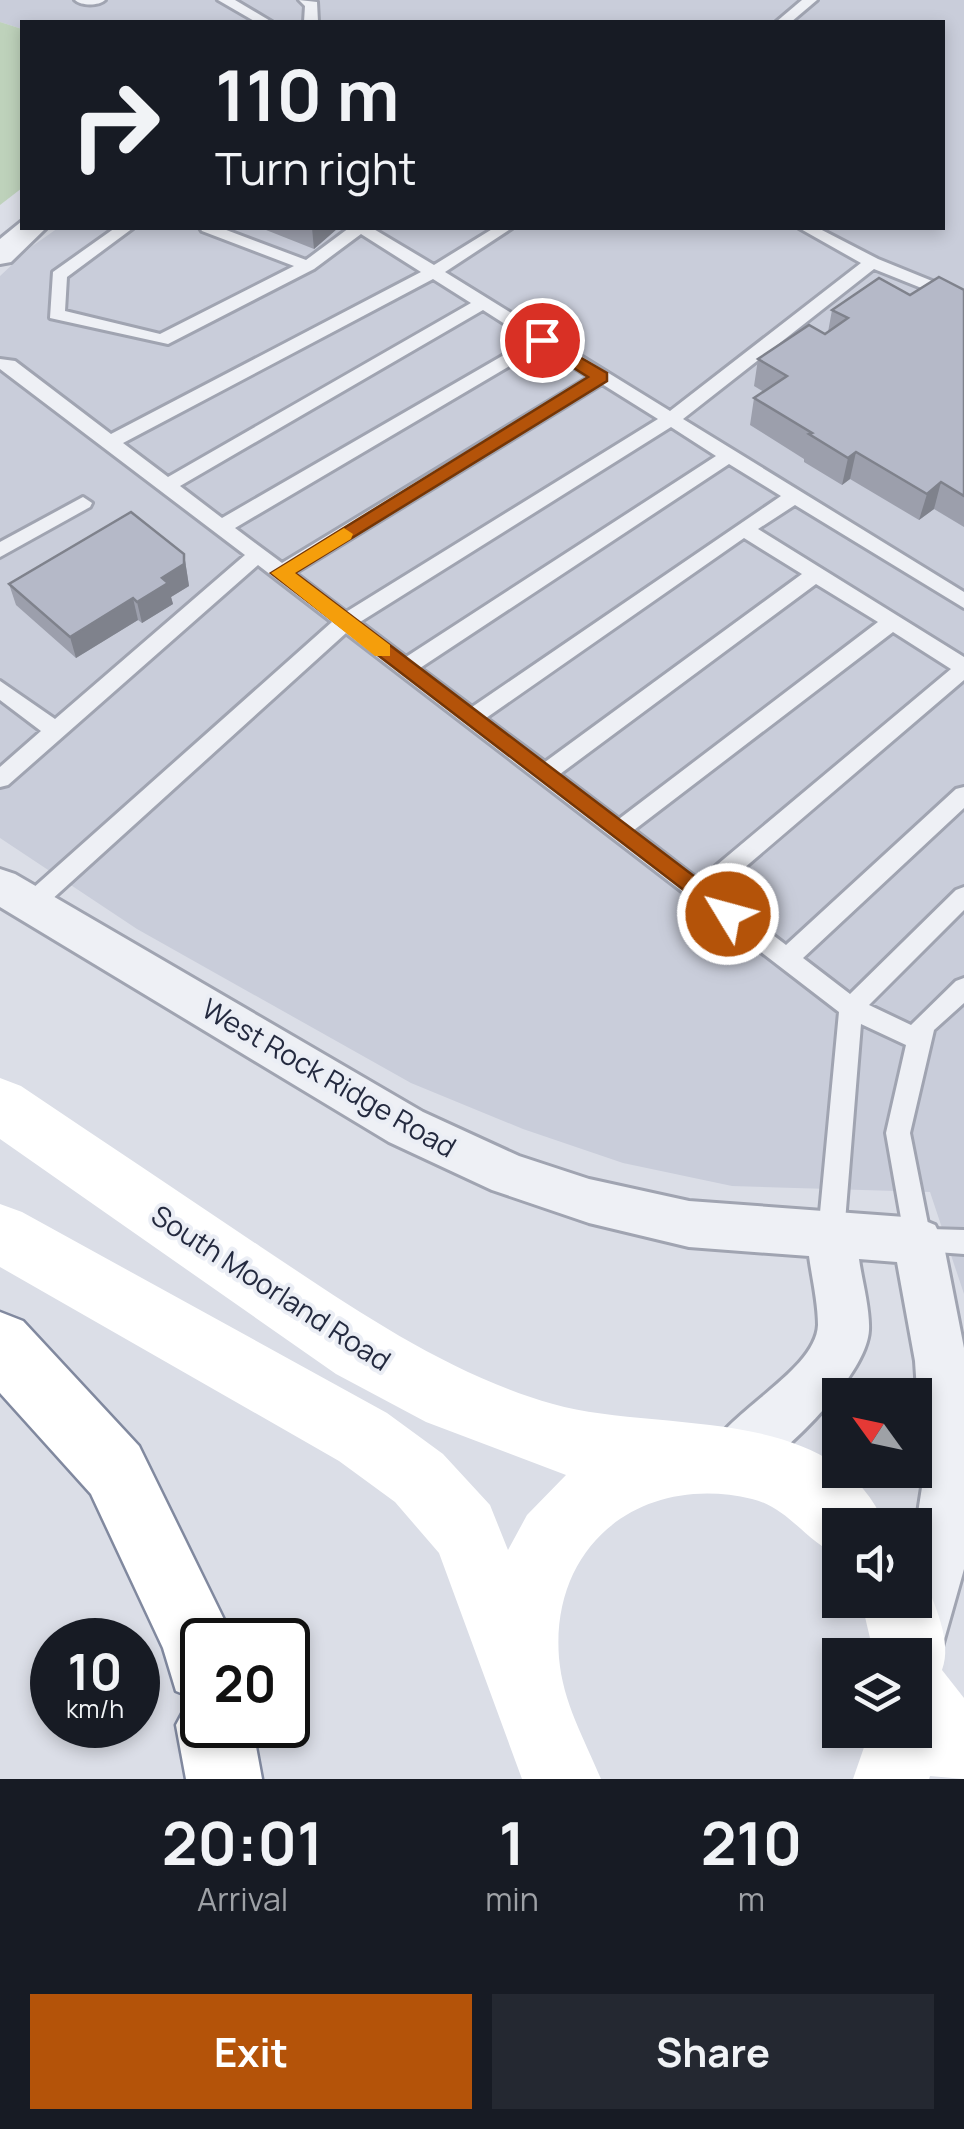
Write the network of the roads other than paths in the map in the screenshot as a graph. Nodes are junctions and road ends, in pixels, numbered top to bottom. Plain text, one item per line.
1 (82, 0) edge
2 (98, 0) edge
3 (225, 0) edge
4 (810, 0) edge
5 (262, 20) edge
6 (785, 20) edge
7 (29, 230) edge
8 (122, 230) edge
9 (213, 230) edge
10 (357, 230) edge
11 (363, 230) edge
12 (501, 230) edge
13 (811, 230) edge
14 (0, 255) edge
15 (872, 262) junction
16 (308, 266) junction
17 (434, 272) junction
18 (964, 300) edge
19 (483, 303) junction
20 (542, 340) junction
21 (0, 364) edge
22 (601, 377) junction
23 (670, 420) junction
24 (110, 442) junction
25 (728, 456) junction
26 (167, 486) junction
27 (794, 497) junction
28 (82, 503) dead end
29 (222, 528) junction
30 (744, 528) junction
31 (0, 550) edge
32 (258, 555) junction
33 (281, 573) junction
34 (816, 574) junction
35 (964, 601) edge
36 (345, 622) junction
37 (892, 622) junction
38 (405, 668) junction
39 (964, 668) edge
40 (0, 689) edge
41 (470, 718) junction
42 (56, 731) junction
43 (544, 774) junction
44 (0, 779) edge
45 (964, 795) edge
46 (618, 831) junction
47 (699, 892) junction
48 (16, 895) edge
49 (964, 896) edge
50 (786, 959) junction
51 (964, 988) edge
52 (851, 1008) junction
53 (920, 1040) junction
54 (0, 1105) edge
55 (0, 1233) edge
56 (831, 1234) junction
57 (941, 1241) edge
58 (0, 1344) edge
59 (705, 1457) junction
60 (835, 1508) edge
61 (186, 1618) edge
62 (918, 1638) edge
63 (523, 1676) junction
64 (932, 1718) edge
65 (218, 1748) edge
66 (902, 1748) edge
67 (964, 1758) edge
68 (224, 1779) edge
69 (563, 1779) edge
70 (891, 1779) edge

1 - 2 lane
3 - 5 lane
4 - 6 lane
7 - 14 street
8 - 16 lane
9 - 16 lane
10 - 16 lane
11 - 17 lane
12 - 17 lane
13 - 15 lane
15 - 18 lane
15 - 23 lane
17 - 19 lane
17 - 24 lane
19 - 20 lane
19 - 26 lane
20 - 22 lane
20 - 29 lane
21 - 24 lane
22 - 23 lane
22 - 33 lane
23 - 25 lane
23 - 36 lane
24 - 26 lane
25 - 27 lane
25 - 38 lane
26 - 29 lane
27 - 30 lane
27 - 35 lane
28 - 31 lane
29 - 32 lane
30 - 34 lane
30 - 41 lane
32 - 33 lane
32 - 42 lane
33 - 36 lane
34 - 37 lane
34 - 43 lane
36 - 38 lane
36 - 48 lane
37 - 39 lane
37 - 46 lane
38 - 41 lane
39 - 47 lane
40 - 42 lane
41 - 43 lane
42 - 44 lane
43 - 46 lane
45 - 50 lane
46 - 47 lane
47 - 50 lane
48 - 56 street, West Rock Ridge Road
49 - 52 lane
50 - 52 lane
51 - 53 lane
52 - 53 lane
52 - 56 lane
53 - 57 lane
54 - 59 main road, South Moorland Road
55 - 63 main road
56 - 57 street, West Rock Ridge Road
56 - 59 street
57 - 62 street
58 - 61 main road
59 - 60 main road, South Moorland Road
59 - 63 main road
63 - 69 main road
64 - 67 main road
65 - 68 main road
66 - 70 main road

